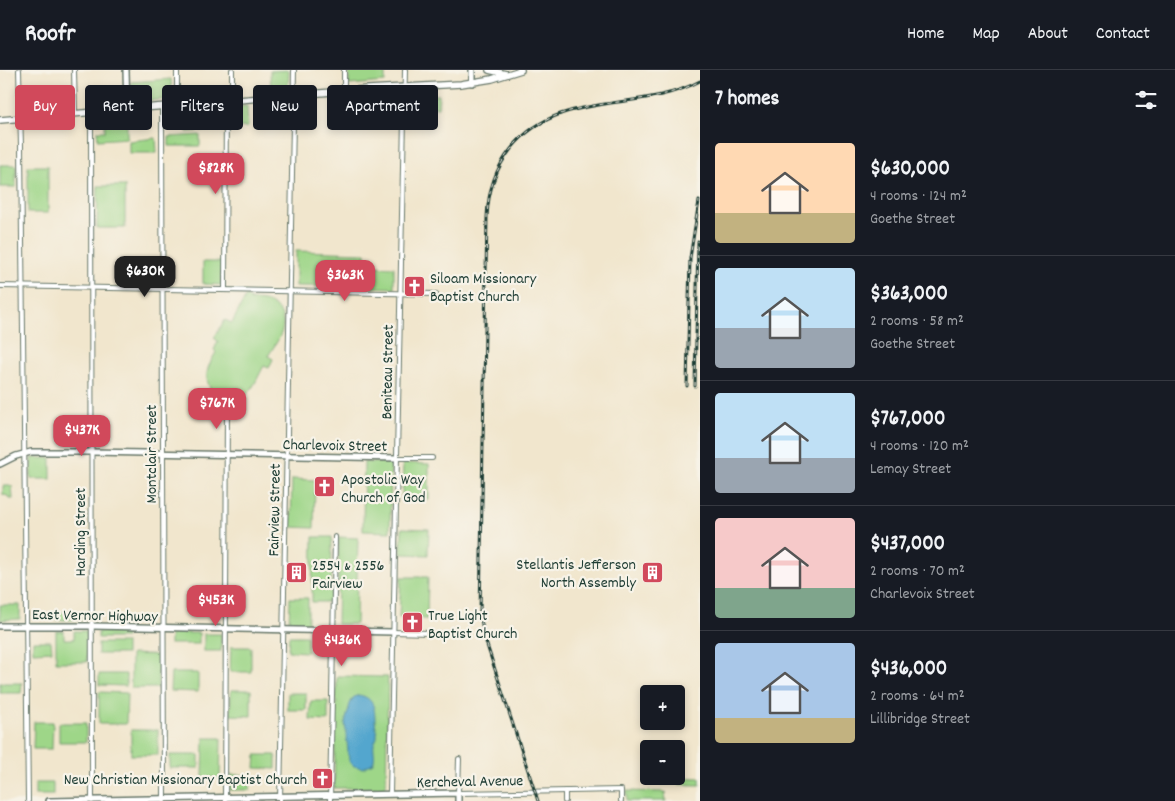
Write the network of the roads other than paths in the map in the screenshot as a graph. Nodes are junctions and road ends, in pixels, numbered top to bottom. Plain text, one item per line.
1 (19, 70) edge
2 (74, 70) edge
3 (126, 70) edge
4 (176, 70) edge
5 (232, 70) edge
6 (294, 70) edge
7 (344, 70) edge
8 (405, 70) edge
9 (472, 70) edge
10 (488, 70) edge
11 (521, 70) edge
12 (508, 74) junction
13 (472, 83) junction
14 (19, 85) edge
15 (74, 85) edge
16 (126, 85) edge
17 (176, 85) edge
18 (230, 85) edge
19 (293, 85) edge
20 (344, 85) edge
21 (404, 85) edge
22 (438, 85) edge
23 (162, 106) edge
24 (152, 107) edge
25 (85, 113) edge
26 (75, 114) edge
27 (15, 119) edge
28 (0, 120) edge
29 (21, 130) edge
30 (90, 130) edge
31 (162, 130) edge
32 (228, 130) edge
33 (292, 130) edge
34 (403, 130) edge
35 (0, 286) edge
36 (22, 286) junction
37 (91, 288) junction
38 (162, 289) junction
39 (225, 290) junction
40 (290, 291) junction
41 (400, 294) junction
42 (436, 294) dead end
43 (227, 407) dead end
44 (91, 452) junction
45 (163, 453) junction
46 (24, 454) junction
47 (226, 454) junction
48 (287, 455) junction
49 (396, 458) junction
50 (432, 458) dead end
51 (0, 464) edge
52 (335, 538) dead end
53 (0, 626) edge
54 (26, 626) junction
55 (92, 626) junction
56 (163, 628) junction
57 (225, 629) junction
58 (283, 630) junction
59 (333, 631) junction
60 (393, 632) junction
61 (429, 633) dead end
62 (460, 759) dead end
63 (565, 791) junction
64 (458, 792) junction
65 (423, 793) junction
66 (380, 794) junction
67 (390, 794) junction
68 (330, 798) edge
69 (225, 799) edge
70 (280, 799) edge
71 (164, 800) edge
72 (422, 800) edge
73 (28, 801) edge
74 (49, 801) edge
75 (92, 801) edge
76 (379, 801) edge
77 (458, 801) edge
78 (565, 801) edge
79 (621, 801) edge

1 - 14 street
2 - 15 street
3 - 16 street
4 - 17 street
5 - 18 street
6 - 19 street, Fairview Street
7 - 20 street
8 - 21 street, Beniteau Street
9 - 13 street
10 - 12 main road
11 - 12 main road
12 - 13 main road
13 - 22 main road
23 - 24 main road
25 - 26 main road
27 - 28 main road
29 - 36 street
30 - 37 street, Harding Street
31 - 38 street, Montclair Street
32 - 39 street
33 - 40 street, Fairview Street
34 - 41 street, Beniteau Street
35 - 36 street
36 - 37 street
36 - 46 street
37 - 38 street
37 - 44 street, Harding Street
38 - 39 street
38 - 45 street, Montclair Street
39 - 40 street
40 - 41 street
40 - 48 street, Fairview Street
41 - 42 street
41 - 49 street, Beniteau Street
43 - 47 street
44 - 45 street, Charlevoix Street
44 - 46 street, Charlevoix Street
44 - 55 street, Harding Street
45 - 47 street, Charlevoix Street
45 - 56 street, Montclair Street
46 - 51 street, Charlevoix Street
46 - 54 street
47 - 48 street, Charlevoix Street
47 - 57 street
48 - 49 street, Charlevoix Street
48 - 58 street, Fairview Street
49 - 50 street, Charlevoix Street
49 - 60 street, Beniteau Street
52 - 59 street
53 - 54 street, East Vernor Highway
54 - 55 street, East Vernor Highway
54 - 73 street
55 - 56 street, East Vernor Highway
55 - 75 street, Harding Street
56 - 57 street, East Vernor Highway
56 - 71 street, Montclair Street
57 - 58 street, East Vernor Highway
57 - 69 street
58 - 59 street, East Vernor Highway
58 - 70 street, Fairview Street
59 - 60 street, East Vernor Highway
59 - 68 street
60 - 61 street, East Vernor Highway
60 - 67 street, Beniteau Street
62 - 64 street
63 - 64 street, Kercheval Avenue
63 - 78 street
63 - 79 street, Kercheval Avenue
64 - 65 street, Kercheval Avenue
64 - 77 street
65 - 67 street, Kercheval Avenue
65 - 72 street
66 - 67 street, Kercheval Avenue
66 - 68 street, Kercheval Avenue
66 - 76 street
68 - 70 street, Kercheval Avenue
69 - 70 street, Kercheval Avenue
69 - 71 street, Kercheval Avenue
71 - 75 street, Kercheval Avenue
74 - 75 street, Kercheval Avenue

